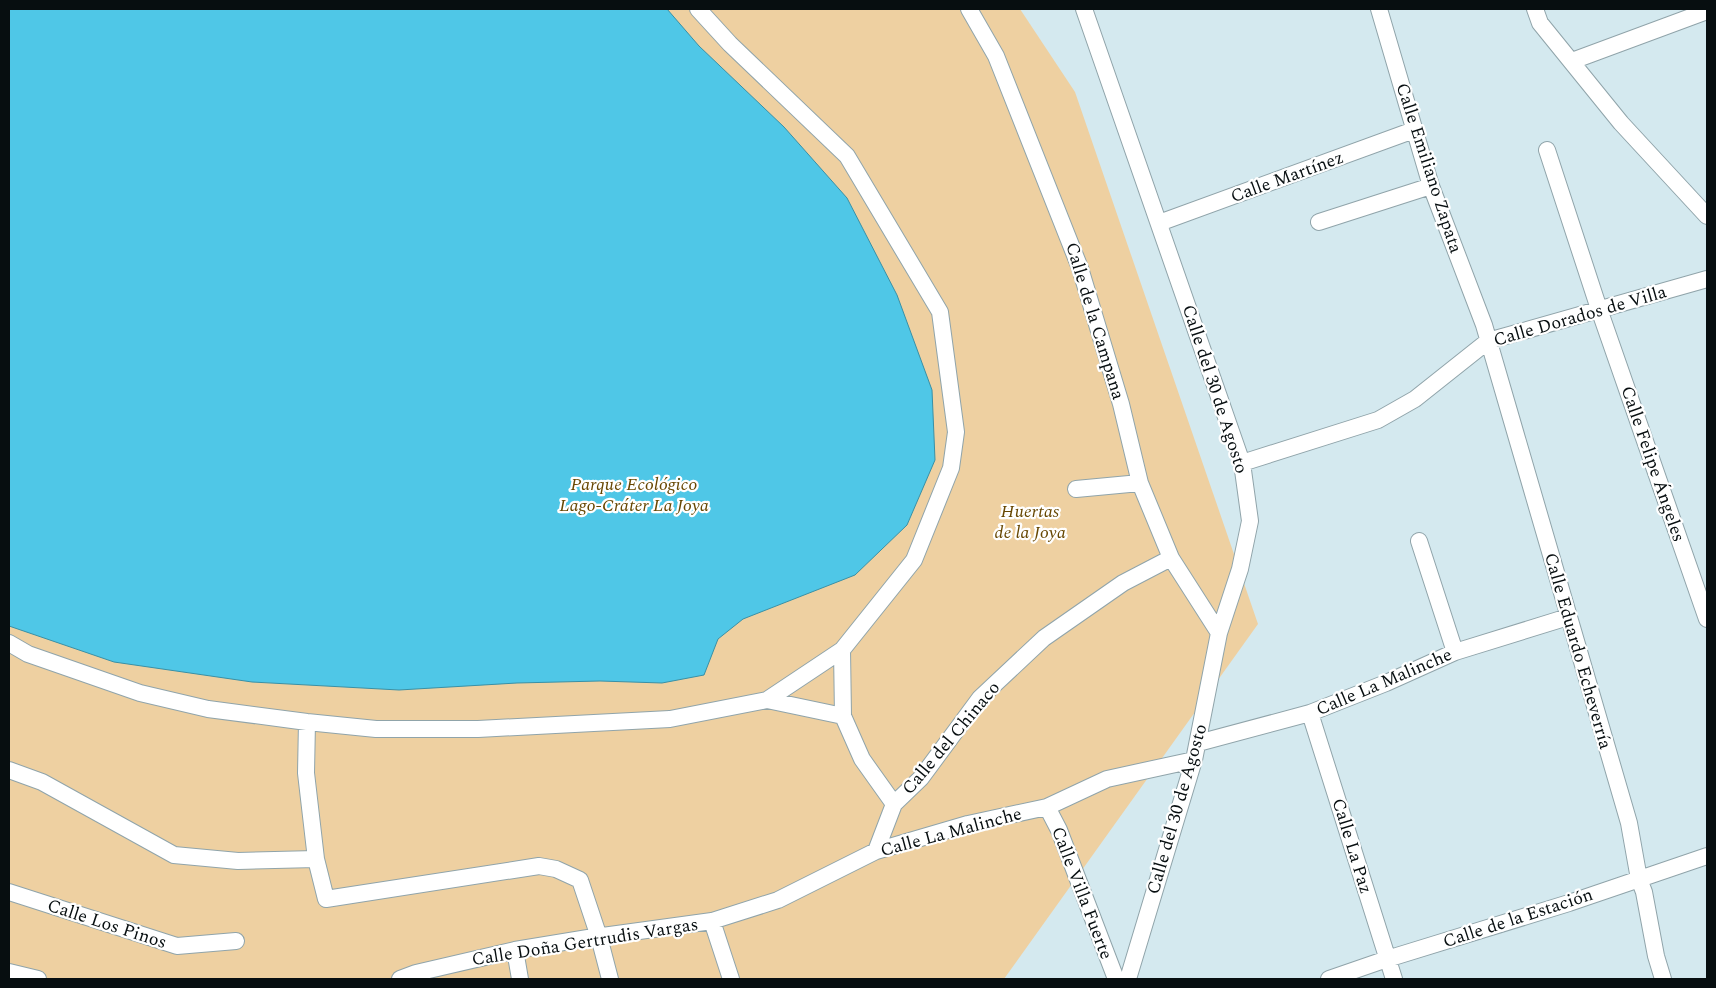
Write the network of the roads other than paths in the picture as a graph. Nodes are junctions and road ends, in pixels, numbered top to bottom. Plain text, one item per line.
1 (698, 9) edge
2 (969, 9) edge
3 (1084, 9) edge
4 (1379, 9) edge
5 (1535, 9) edge
6 (1707, 11) edge
7 (1572, 61) junction
8 (1414, 130) junction
9 (1547, 150) dead end
10 (1431, 186) junction
11 (1707, 216) edge
12 (1318, 222) dead end
13 (1159, 223) junction
14 (1707, 278) edge
15 (1599, 309) junction
16 (1484, 325) joint
17 (1488, 341) junction
18 (1242, 463) junction
19 (1140, 483) junction
20 (1076, 490) dead end
21 (1419, 541) dead end
22 (1171, 558) junction
23 (1568, 617) junction
24 (1707, 619) edge
25 (1219, 633) junction
26 (9, 643) edge
27 (842, 650) junction
28 (1455, 652) junction
29 (767, 700) junction
30 (1310, 713) junction
31 (843, 716) junction
32 (307, 722) junction
33 (1198, 742) junction
34 (1194, 760) junction
35 (9, 770) edge
36 (894, 804) junction
37 (1048, 808) junction
38 (876, 851) junction
39 (1707, 856) edge
40 (316, 859) junction
41 (1639, 879) junction
42 (9, 892) edge
43 (712, 921) junction
44 (599, 937) junction
45 (236, 941) dead end
46 (515, 950) junction
47 (1387, 959) junction
48 (9, 972) edge
49 (38, 979) edge
50 (400, 979) edge
51 (520, 979) edge
52 (610, 979) edge
53 (730, 979) edge
54 (1116, 979) edge
55 (1128, 979) edge
56 (1329, 979) edge
57 (1394, 979) edge
58 (1663, 979) edge

1 - 27 street
2 - 19 street, Calle de la Campana
3 - 13 street, Calle del 30 de Agosto
4 - 8 street, Calle Emiliano Zapata
5 - 7 street
6 - 7 street
7 - 11 street
8 - 10 street, Calle Emiliano Zapata
8 - 13 street, Calle Martínez
9 - 15 street, Calle Felipe Ángeles
10 - 12 street
10 - 16 street, Calle Emiliano Zapata
13 - 18 street, Calle del 30 de Agosto
14 - 15 street, Calle Dorados de Villa
15 - 17 street, Calle Dorados de Villa
15 - 24 street, Calle Felipe Ángeles
16 - 17 street, Calle Eduardo Echeverría
17 - 18 street, Calle Dorados de Villa
17 - 23 street, Calle Eduardo Echeverría
18 - 25 street, Calle del 30 de Agosto
19 - 20 street
19 - 22 street, Calle de la Campana
21 - 28 street
22 - 25 street, Calle de la Campana
22 - 36 street, Calle del Chinaco
23 - 28 street, Calle La Malinche
23 - 41 street, Calle Eduardo Echeverría
25 - 33 street, Calle del 30 de Agosto
26 - 32 street
27 - 29 street
27 - 31 street
28 - 30 street, Calle La Malinche
29 - 31 street
29 - 32 street
30 - 33 street, Calle La Malinche
30 - 47 street, Calle La Paz
31 - 36 street
32 - 40 street
33 - 34 street, Calle del 30 de Agosto
34 - 37 street, Calle La Malinche
34 - 55 street, Calle del 30 de Agosto
35 - 40 street
36 - 38 street, Calle del Chinaco
37 - 38 street, Calle La Malinche
37 - 54 street, Calle Villa Fuerte
38 - 43 street, Calle La Malinche
39 - 41 street, Calle de la Estación
40 - 44 street
41 - 47 street, Calle de la Estación
41 - 58 street, Calle Eduardo Echeverría
42 - 45 street, Calle Los Pinos
43 - 44 street, Calle Doña Gertrudis Vargas
43 - 53 street
44 - 46 street, Calle Doña Gertrudis Vargas
44 - 52 street
46 - 50 street, Calle Doña Gertrudis Vargas
46 - 51 street
47 - 56 street, Calle de la Estación
47 - 57 street, Calle La Paz
48 - 49 street

